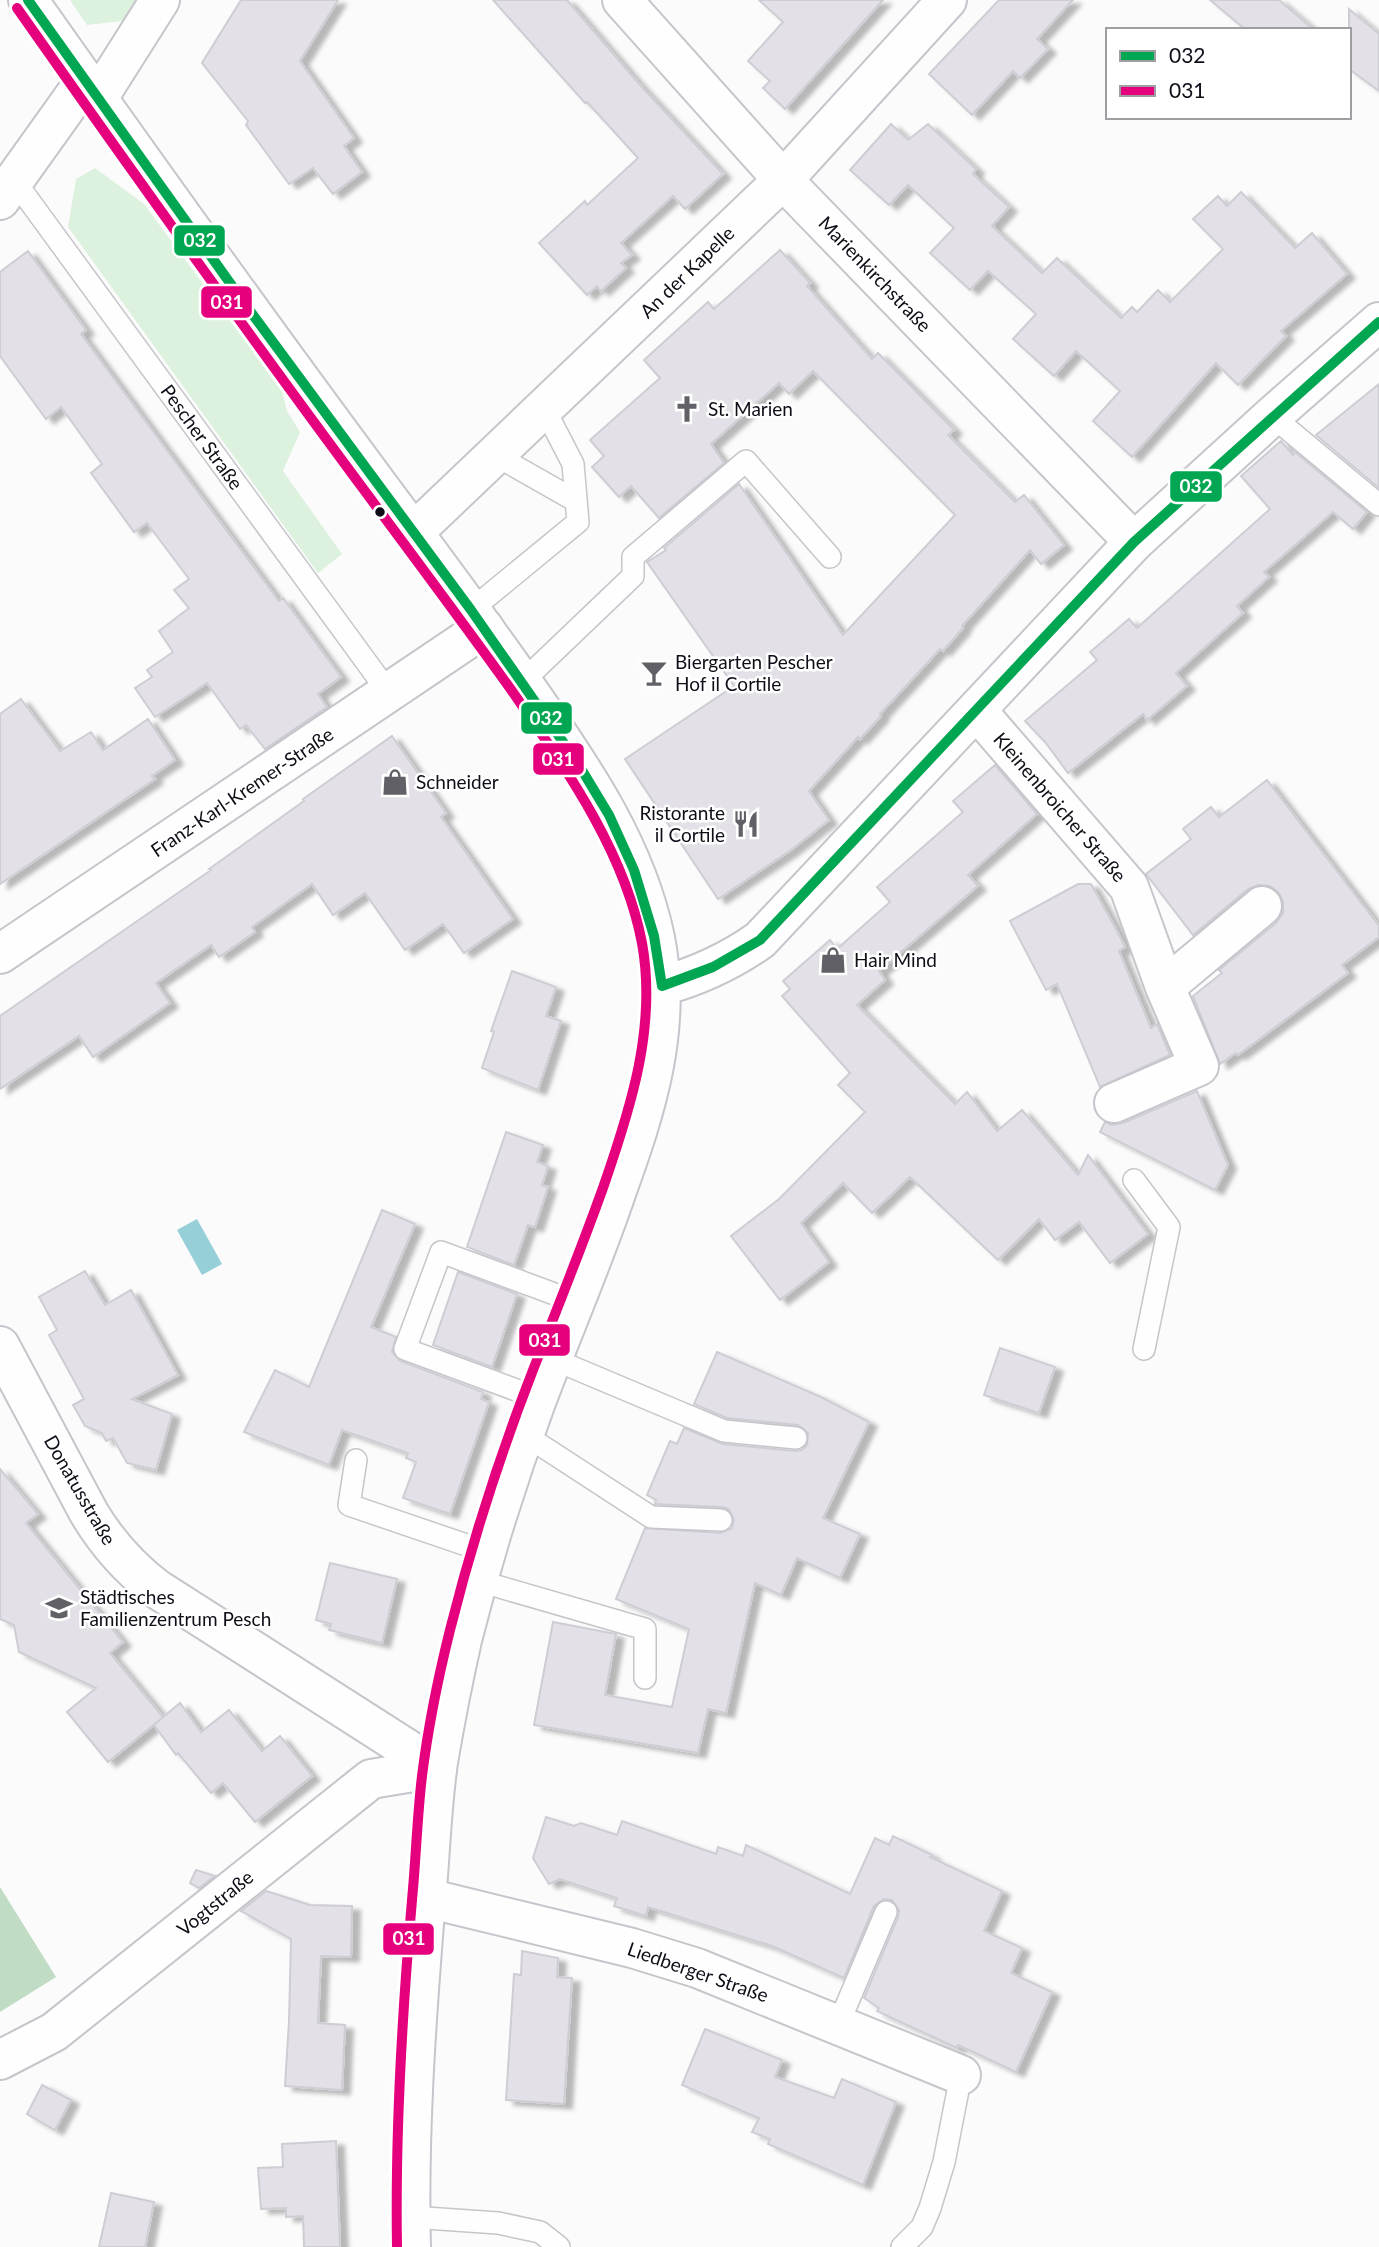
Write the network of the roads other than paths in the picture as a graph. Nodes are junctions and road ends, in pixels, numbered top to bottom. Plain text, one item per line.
1 (28, 0) edge
2 (160, 0) edge
3 (622, 0) edge
4 (947, 0) edge
5 (92, 90) junction
6 (783, 180) junction
7 (7, 190) edge
8 (1379, 322) edge
9 (544, 408) junction
10 (1272, 416) junction
11 (495, 455) junction
12 (576, 501) junction
13 (1379, 505) edge
14 (414, 532) junction
15 (1134, 542) junction
16 (830, 557) dead end
17 (478, 619) junction
18 (522, 682) junction
19 (389, 693) junction
20 (977, 711) junction
21 (1262, 906) dead end
22 (0, 954) edge
23 (662, 986) junction
24 (1166, 987) junction
25 (1114, 1103) dead end
26 (1134, 1180) dead end
27 (576, 1302) junction
28 (0, 1346) edge
29 (1144, 1349) dead end
30 (553, 1359) junction
31 (538, 1398) junction
32 (525, 1435) junction
33 (796, 1438) dead end
34 (356, 1460) dead end
35 (722, 1520) dead end
36 (483, 1566) junction
37 (645, 1678) dead end
38 (438, 1768) junction
39 (426, 1898) junction
40 (886, 1912) dead end
41 (838, 2025) junction
42 (0, 2060) edge
43 (961, 2075) joint
44 (411, 2232) edge
45 (559, 2247) edge
46 (902, 2247) edge

1 - 5 street
2 - 5 street
3 - 6 street, Marienkirchstraße
4 - 6 street, An der Kapelle
5 - 7 street
5 - 14 street
6 - 9 street, An der Kapelle
6 - 15 street, Marienkirchstraße
7 - 19 lane, Pescher Straße
8 - 10 street
9 - 11 street, An der Kapelle
9 - 12 lane
10 - 13 lane
10 - 15 street
11 - 12 lane
11 - 14 street, An der Kapelle
12 - 17 lane
14 - 17 street
15 - 20 street
16 - 18 lane
17 - 18 street
17 - 19 street, Franz-Karl-Kremer-Straße
18 - 23 street
19 - 22 street, Franz-Karl-Kremer-Straße
20 - 23 street
20 - 24 street, Kleinenbroicher Straße
21 - 24 street
23 - 27 street
24 - 25 street, Kleinenbroicher Straße
26 - 29 lane
27 - 30 street
27 - 31 lane
28 - 38 street, Donatusstraße
30 - 31 street
30 - 33 lane
31 - 32 street
32 - 35 lane
32 - 36 street
34 - 36 lane
36 - 37 lane
36 - 38 street
38 - 39 street
38 - 42 street, Vogtstraße
39 - 41 street, Liedberger Straße
39 - 44 street
40 - 41 lane
41 - 43 street, Liedberger Straße
43 - 46 lane
44 - 45 lane

